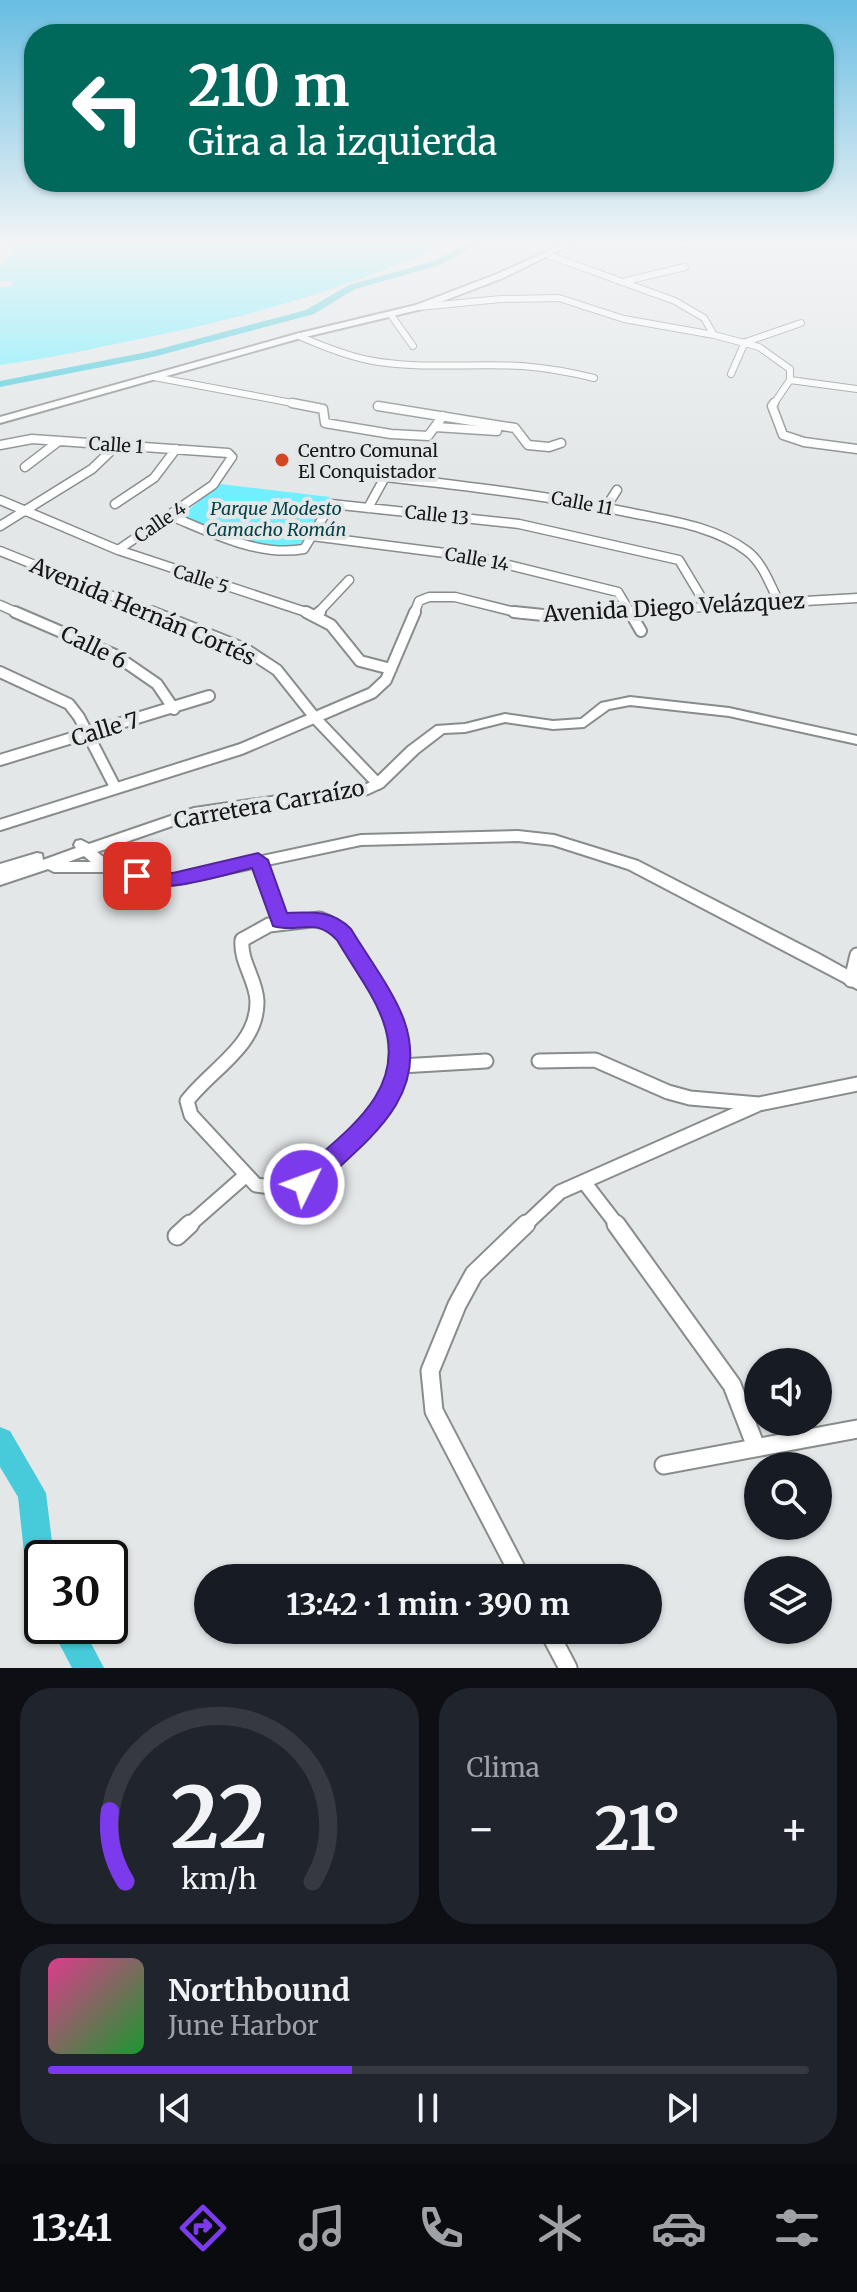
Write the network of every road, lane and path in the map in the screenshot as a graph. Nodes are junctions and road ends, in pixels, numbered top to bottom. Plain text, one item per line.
1 (370, 320) edge
2 (394, 320) edge
3 (629, 320) edge
4 (703, 320) edge
5 (801, 323) dead end
6 (714, 335) junction
7 (299, 336) junction
8 (745, 342) junction
9 (413, 346) dead end
10 (731, 374) dead end
11 (154, 377) junction
12 (594, 378) dead end
13 (790, 380) junction
14 (857, 389) edge
15 (378, 406) dead end
16 (443, 416) junction
17 (0, 420) edge
18 (435, 427) junction
19 (518, 431) junction
20 (59, 441) junction
21 (561, 443) dead end
22 (0, 445) edge
23 (117, 445) junction
24 (176, 449) junction
25 (857, 449) edge
26 (232, 457) joint
27 (14, 464) dead end
28 (617, 490) dead end
29 (0, 500) edge
30 (115, 504) dead end
31 (606, 507) junction
32 (368, 508) junction
33 (27, 510) junction
34 (171, 516) junction
35 (0, 526) edge
36 (312, 536) junction
37 (118, 550) junction
38 (0, 551) edge
39 (349, 580) dead end
40 (857, 598) edge
41 (779, 602) junction
42 (0, 605) edge
43 (706, 605) junction
44 (630, 610) junction
45 (316, 615) junction
46 (641, 631) dead end
47 (391, 669) junction
48 (0, 672) edge
49 (209, 696) dead end
50 (174, 709) junction
51 (316, 719) junction
52 (88, 734) junction
53 (857, 740) edge
54 (0, 760) edge
55 (378, 784) junction
56 (115, 787) junction
57 (194, 813) junction
58 (0, 825) edge
59 (129, 835) junction
60 (83, 847) junction
61 (258, 860) junction
62 (0, 869) edge
63 (113, 869) junction
64 (32, 870) junction
65 (0, 880) edge
66 (280, 921) junction
67 (857, 955) edge
68 (854, 982) edge
69 (486, 1061) dead end
70 (539, 1061) dead end
71 (401, 1066) junction
72 (857, 1084) edge
73 (759, 1104) junction
74 (245, 1176) junction
75 (584, 1182) junction
76 (177, 1236) dead end
77 (857, 1429) edge
78 (756, 1447) junction
79 (664, 1465) dead end
80 (514, 1564) edge
81 (555, 1644) edge
82 (568, 1668) edge

1 - 7 street
2 - 9 street
3 - 6 street
4 - 6 street
5 - 8 street
6 - 8 street
7 - 11 street
7 - 12 street
8 - 10 street
8 - 13 street
11 - 17 street
11 - 18 street
13 - 14 street
13 - 25 street
15 - 16 street
16 - 18 street
16 - 19 street
18 - 19 street
19 - 21 street
20 - 22 street, Calle 1
20 - 23 street, Calle 1
20 - 27 street
23 - 24 street, Calle 1
23 - 33 street
24 - 26 street, Calle 1
24 - 30 street
26 - 34 street, Calle 4
28 - 31 street
29 - 33 street, Calle 5
31 - 32 street, Calle 11
31 - 41 street, Calle 11
32 - 36 street, Calle 13
32 - 43 street, Calle 13
33 - 35 street
33 - 37 street, Calle 5
34 - 36 street
34 - 37 street, Calle 4
36 - 44 street, Calle 14
37 - 45 street, Calle 5
38 - 51 street, Avenida Hernán Cortés
39 - 45 street
40 - 41 street, Avenida Diego Velázquez
41 - 43 street, Avenida Diego Velázquez
42 - 50 street, Calle 6
43 - 44 street, Avenida Diego Velázquez
44 - 46 street
44 - 47 street, Avenida Diego Velázquez
45 - 47 street, Calle 5
47 - 51 street, Avenida Diego Velázquez
48 - 52 street
49 - 50 street, Calle 7
50 - 52 street, Calle 7
51 - 55 street, Avenida Hernán Cortés
51 - 56 street, Avenida Diego Velázquez
52 - 54 street, Calle 7
52 - 56 street
53 - 55 street, Carretera Carraízo
55 - 57 street, Carretera Carraízo
56 - 58 street, Avenida Diego Velázquez
57 - 59 street, Carretera Carraízo
57 - 60 street
59 - 60 street, Carretera Carraízo
59 - 63 street
60 - 62 street
60 - 63 street
60 - 64 street
61 - 63 street
61 - 66 street
61 - 68 street
63 - 64 street
64 - 65 street
66 - 71 street
66 - 74 street
67 - 68 street
69 - 71 street
70 - 73 street
71 - 74 street
72 - 73 street
73 - 75 street
74 - 76 street
75 - 78 street
75 - 80 street
77 - 78 street
78 - 79 street
81 - 82 street

